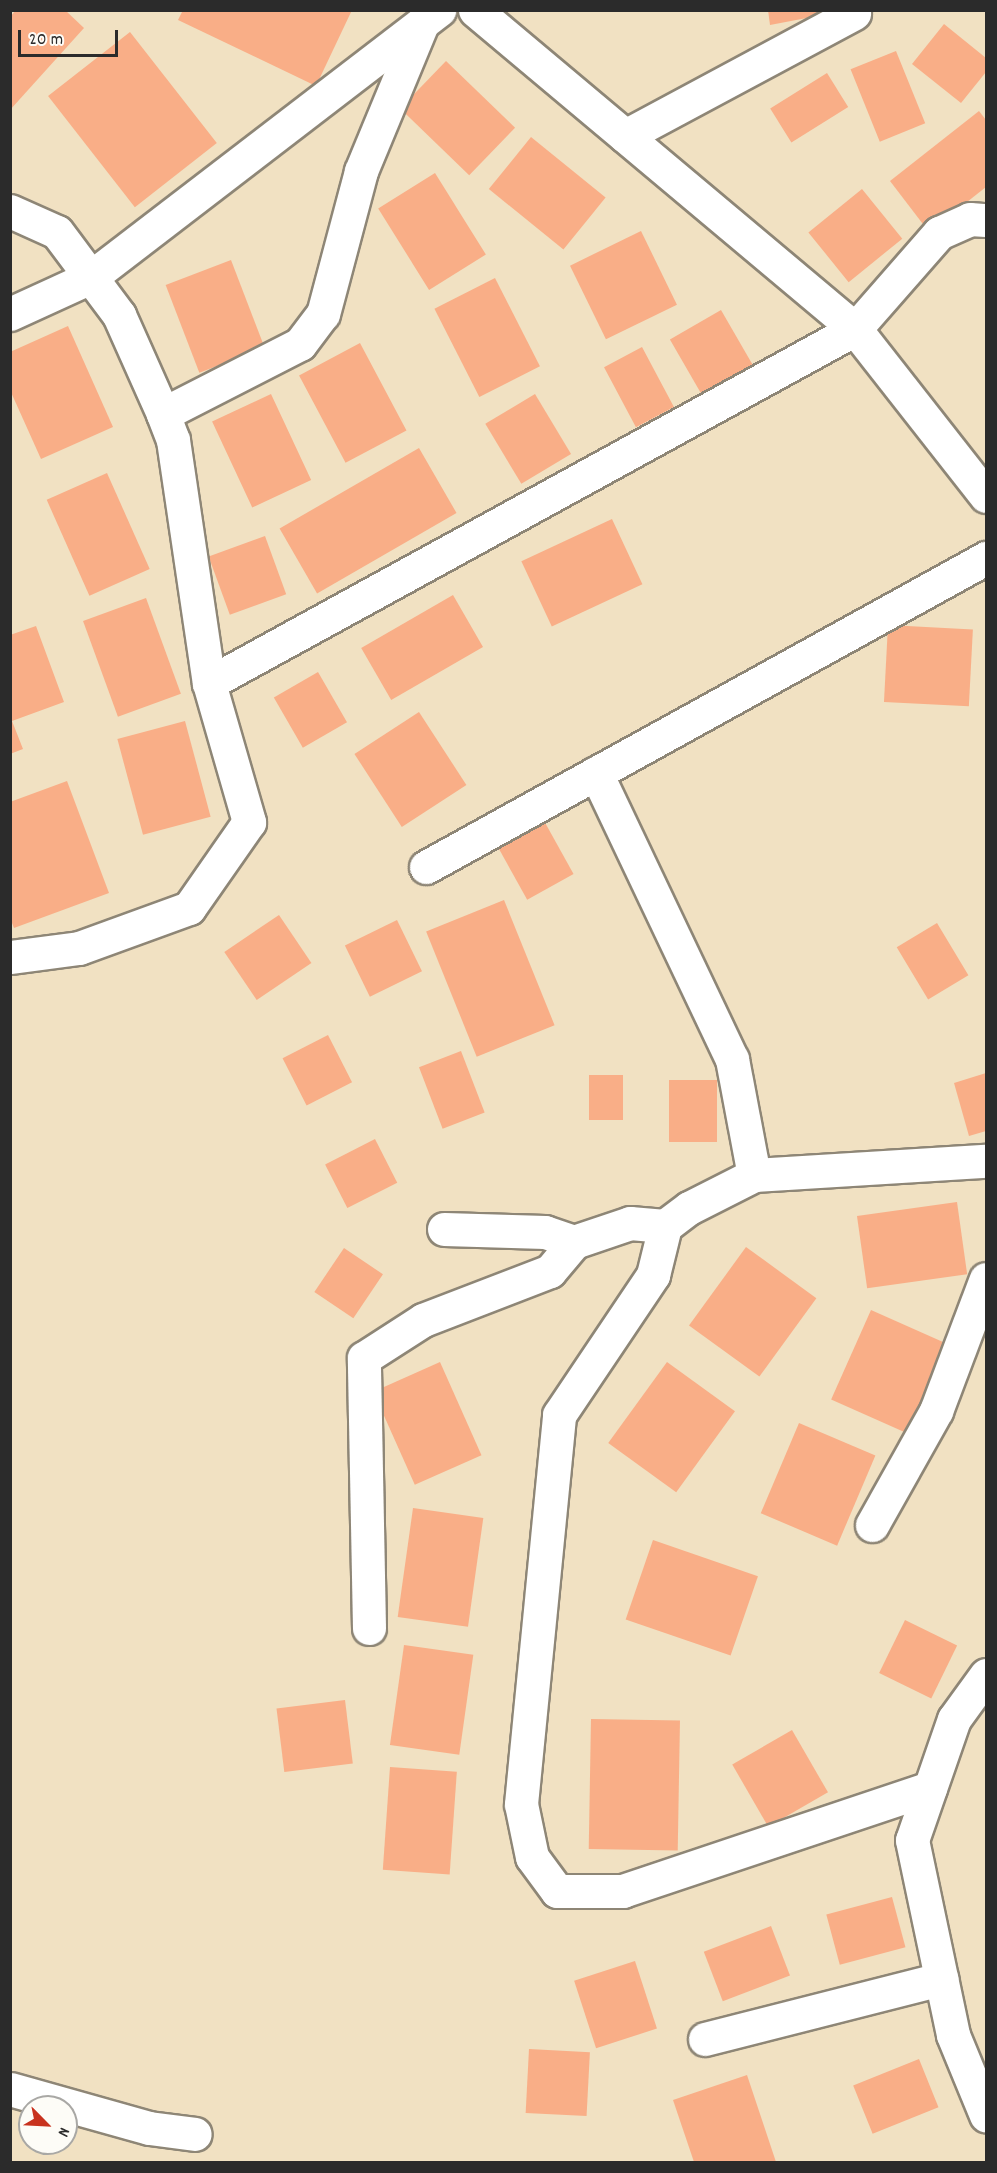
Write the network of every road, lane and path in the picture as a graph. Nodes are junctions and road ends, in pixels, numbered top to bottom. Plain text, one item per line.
1 (475, 10) edge
2 (854, 13) dead end
3 (430, 17) edge
4 (625, 136) junction
5 (10, 211) edge
6 (987, 220) edge
7 (91, 277) junction
8 (10, 314) edge
9 (855, 329) junction
10 (163, 414) junction
11 (987, 496) edge
12 (987, 558) edge
13 (210, 683) junction
14 (596, 773) junction
15 (426, 867) dead end
16 (10, 957) edge
17 (987, 1161) edge
18 (754, 1175) junction
19 (665, 1226) junction
20 (444, 1229) dead end
21 (574, 1242) junction
22 (987, 1279) edge
23 (872, 1525) dead end
24 (369, 1628) dead end
25 (987, 1675) edge
26 (930, 1788) junction
27 (941, 1979) junction
28 (705, 2039) dead end
29 (10, 2090) edge
30 (987, 2115) edge
31 (195, 2134) dead end

1 - 4 street
2 - 4 street
3 - 7 street
3 - 10 street
4 - 9 street
5 - 7 street
6 - 9 street
7 - 8 street
7 - 10 street
9 - 11 street
9 - 13 street
10 - 13 street
12 - 14 street
13 - 16 street
14 - 15 street
14 - 18 street
17 - 18 street
18 - 19 street
19 - 21 street
19 - 26 street
20 - 21 street
21 - 24 street
22 - 23 street
25 - 26 street
26 - 27 street
27 - 28 street
27 - 30 street
29 - 31 street

